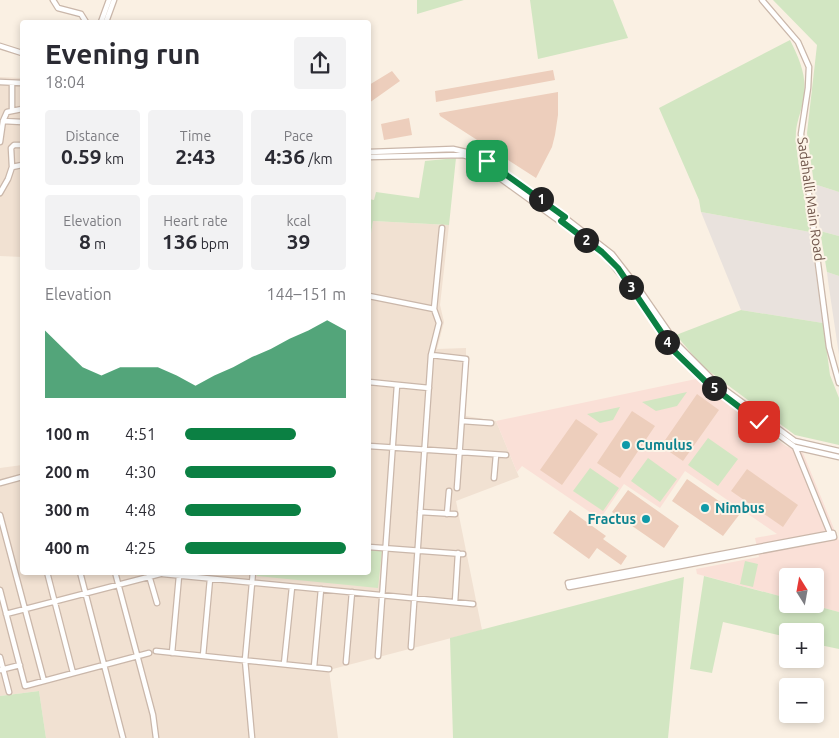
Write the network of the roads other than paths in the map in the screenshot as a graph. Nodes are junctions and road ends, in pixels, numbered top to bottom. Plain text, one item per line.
1 (53, 0) edge
2 (109, 0) edge
3 (114, 0) edge
4 (762, 0) edge
5 (85, 20) edge
6 (102, 20) edge
7 (107, 20) edge
8 (0, 46) edge
9 (20, 52) edge
10 (0, 82) edge
11 (12, 82) junction
12 (20, 83) edge
13 (20, 108) edge
14 (12, 110) junction
15 (3, 121) junction
16 (20, 122) edge
17 (0, 142) edge
18 (20, 145) edge
19 (371, 152) edge
20 (371, 157) edge
21 (20, 165) edge
22 (12, 167) junction
23 (0, 193) edge
24 (563, 219) junction
25 (442, 228) dead end
26 (371, 296) edge
27 (434, 309) junction
28 (431, 355) junction
29 (371, 382) edge
30 (839, 383) edge
31 (397, 385) junction
32 (429, 388) junction
33 (462, 421) junction
34 (491, 423) dead end
35 (776, 431) junction
36 (371, 446) edge
37 (795, 447) junction
38 (392, 448) junction
39 (424, 450) junction
40 (839, 451) edge
41 (460, 452) junction
42 (496, 454) junction
43 (506, 455) dead end
44 (839, 457) edge
45 (494, 478) dead end
46 (20, 479) edge
47 (0, 484) edge
48 (457, 488) dead end
49 (449, 491) dead end
50 (420, 512) junction
51 (448, 514) junction
52 (454, 514) dead end
53 (0, 515) edge
54 (371, 547) edge
55 (386, 549) junction
56 (417, 551) junction
57 (48, 575) edge
58 (81, 575) edge
59 (116, 575) edge
60 (148, 575) edge
61 (170, 575) edge
62 (253, 575) edge
63 (179, 576) junction
64 (210, 579) junction
65 (252, 583) junction
66 (569, 585) dead end
67 (119, 586) junction
68 (292, 587) junction
69 (321, 589) junction
70 (0, 590) edge
71 (352, 592) junction
72 (85, 594) junction
73 (383, 595) junction
74 (414, 598) junction
75 (55, 602) junction
76 (455, 602) junction
77 (157, 603) dead end
78 (473, 604) dead end
79 (25, 609) junction
80 (6, 614) junction
81 (411, 647) dead end
82 (156, 651) dead end
83 (172, 652) junction
84 (149, 653) dead end
85 (138, 656) junction
86 (203, 656) junction
87 (378, 656) dead end
88 (0, 657) edge
89 (245, 660) junction
90 (346, 662) dead end
91 (284, 664) junction
92 (20, 665) junction
93 (104, 665) junction
94 (314, 667) junction
95 (2, 669) edge
96 (329, 669) dead end
97 (73, 673) junction
98 (44, 681) junction
99 (9, 692) dead end
100 (123, 738) edge
101 (156, 738) edge
102 (252, 738) edge

1 - 5 street
2 - 6 street
3 - 7 street
4 - 30 street, Sadahalli Main Road
8 - 9 street
10 - 11 street
11 - 12 street
11 - 14 street
13 - 14 street
14 - 15 street
15 - 16 street
15 - 17 street
18 - 22 street
19 - 24 street
20 - 24 street
21 - 22 street
22 - 23 street
24 - 35 street
25 - 27 street
26 - 27 street
27 - 28 street
28 - 32 street
28 - 33 street
29 - 31 street
31 - 32 street
31 - 38 street
32 - 39 street
33 - 34 street
33 - 41 street
35 - 37 street
35 - 40 street
36 - 38 street
37 - 44 street
37 - 66 street
38 - 39 street
38 - 55 street
39 - 41 street
39 - 50 street
41 - 42 street
41 - 48 street
42 - 43 street
42 - 45 street
46 - 47 street
49 - 51 street
50 - 51 street
50 - 56 street
51 - 52 street
53 - 79 street
54 - 55 street
55 - 56 street
55 - 73 street
56 - 74 street
56 - 76 street
57 - 75 street
58 - 72 street
59 - 67 street
60 - 67 street
60 - 77 street
61 - 63 street
62 - 65 street
63 - 64 street
63 - 83 street
64 - 65 street
64 - 86 street
65 - 68 street
65 - 89 street
67 - 72 street
67 - 85 street
68 - 69 street
68 - 91 street
69 - 71 street
69 - 94 street
70 - 80 street
71 - 73 street
71 - 90 street
72 - 75 street
72 - 93 street
73 - 74 street
73 - 87 street
74 - 76 street
74 - 81 street
75 - 79 street
75 - 97 street
76 - 78 street
79 - 80 street
79 - 98 street
80 - 92 street
82 - 83 street
83 - 86 street
84 - 85 street
85 - 93 street
85 - 101 street
86 - 89 street
88 - 95 street
89 - 91 street
89 - 102 street
91 - 94 street
92 - 95 street
92 - 98 street
93 - 97 street
93 - 100 street
94 - 96 street
95 - 99 street
97 - 98 street

